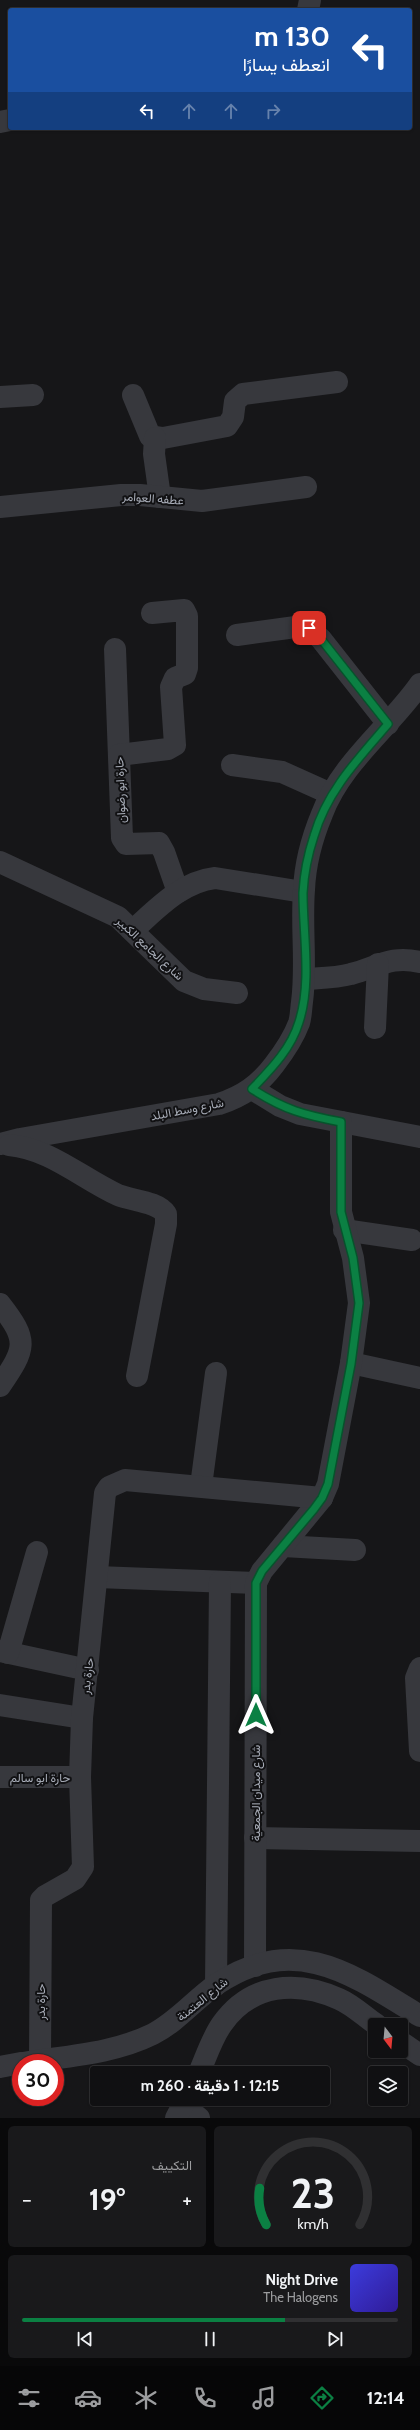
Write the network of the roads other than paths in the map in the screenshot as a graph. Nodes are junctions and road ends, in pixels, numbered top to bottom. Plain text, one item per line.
1 (337, 382) dead end
2 (33, 395) dead end
3 (133, 395) dead end
4 (0, 397) edge
5 (155, 438) junction
6 (306, 487) dead end
7 (160, 497) junction
8 (0, 507) edge
9 (152, 613) dead end
10 (237, 635) dead end
11 (115, 649) dead end
12 (420, 684) edge
13 (412, 706) edge
14 (388, 724) junction
15 (119, 755) junction
16 (232, 765) dead end
17 (331, 794) junction
18 (0, 862) edge
19 (178, 892) junction
20 (303, 892) junction
21 (133, 930) junction
22 (420, 962) edge
23 (378, 964) junction
24 (305, 979) junction
25 (237, 993) dead end
26 (375, 1028) dead end
27 (252, 1089) junction
28 (341, 1122) junction
29 (420, 1137) edge
30 (0, 1144) edge
31 (344, 1230) junction
32 (412, 1240) dead end
33 (0, 1304) edge
34 (351, 1364) junction
35 (216, 1373) dead end
36 (137, 1376) dead end
37 (420, 1378) edge
38 (0, 1386) edge
39 (201, 1486) junction
40 (322, 1498) junction
41 (283, 1546) junction
42 (356, 1550) dead end
43 (37, 1552) dead end
44 (97, 1577) junction
45 (220, 1582) junction
46 (256, 1583) junction
47 (4, 1652) edge
48 (420, 1668) edge
49 (88, 1670) junction
50 (0, 1705) edge
51 (82, 1718) junction
52 (420, 1738) edge
53 (80, 1777) junction
54 (0, 1778) edge
55 (255, 1838) junction
56 (420, 1841) edge
57 (263, 1964) junction
58 (216, 1985) junction
59 (280, 1987) junction
60 (420, 2016) edge
61 (368, 2019) edge
62 (408, 2047) edge
63 (29, 2054) edge
64 (420, 2055) edge
65 (64, 2056) edge
66 (12, 2065) edge
67 (202, 2066) edge
68 (0, 2067) edge

1 - 5 street
2 - 4 street
3 - 5 street
5 - 7 street
6 - 7 street, عطفه العوامر
7 - 8 street, عطفه العوامر
9 - 15 street
10 - 14 street
11 - 15 street, حارة ابو رضوان
12 - 13 street, شارع وسط البلد
13 - 14 street, شارع وسط البلد
14 - 17 street, شارع وسط البلد
15 - 19 street, حارة ابو رضوان
16 - 17 street
17 - 20 street, شارع وسط البلد
18 - 21 street, شارع الجامع الكبير
19 - 20 street
19 - 21 street
20 - 24 street, شارع وسط البلد
21 - 25 street, شارع الجامع الكبير
22 - 23 street
23 - 24 street
23 - 26 street
24 - 27 street, شارع وسط البلد
27 - 28 street
27 - 30 street, شارع وسط البلد
28 - 29 street
28 - 31 street
30 - 36 street
31 - 32 street
31 - 34 street
33 - 38 street
34 - 37 street
34 - 40 street
35 - 39 street
39 - 40 street, حارة بدر
39 - 44 street, حارة بدر
40 - 41 street
41 - 42 street
41 - 46 street
43 - 47 street
44 - 45 street
44 - 49 street, حارة بدر
45 - 46 street
45 - 58 street
46 - 55 street, شارع ميدان الجمعية
47 - 49 street
48 - 52 street
49 - 51 street, حارة بدر
50 - 51 street
51 - 53 street, حارة بدر
53 - 54 street, حارة ابو سالم
53 - 63 street, حارة بدر
55 - 56 street
55 - 57 street, شارع ميدان الجمعية
57 - 58 street, شارع العتمنة
57 - 59 street, شارع ميدان الجمعية
57 - 60 street, شارع العتمنة
58 - 65 street, شارع العتمنة
59 - 61 street
59 - 67 street
62 - 64 street
66 - 68 street, شارع العتمنة

